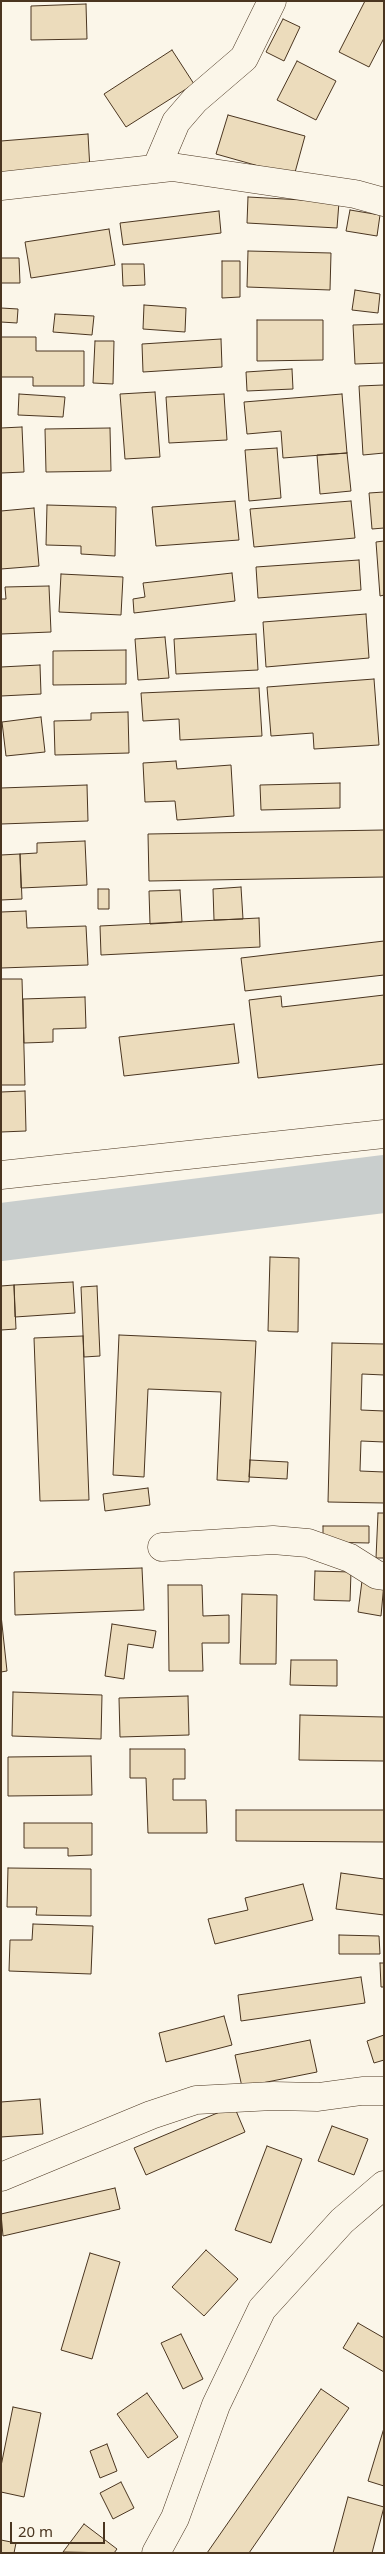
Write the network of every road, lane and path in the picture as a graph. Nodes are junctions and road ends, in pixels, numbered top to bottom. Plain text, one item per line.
1 (272, 1) edge
2 (156, 169) junction
3 (1, 186) edge
4 (384, 202) edge
5 (384, 1134) edge
6 (1, 1176) edge
7 (162, 1547) dead end
8 (384, 1576) edge
9 (384, 2090) edge
10 (1, 2177) edge
11 (384, 2185) edge
12 (156, 2553) edge

1 - 2 street
2 - 3 street
2 - 4 street
5 - 6 street
7 - 8 street
9 - 10 street
11 - 12 street

